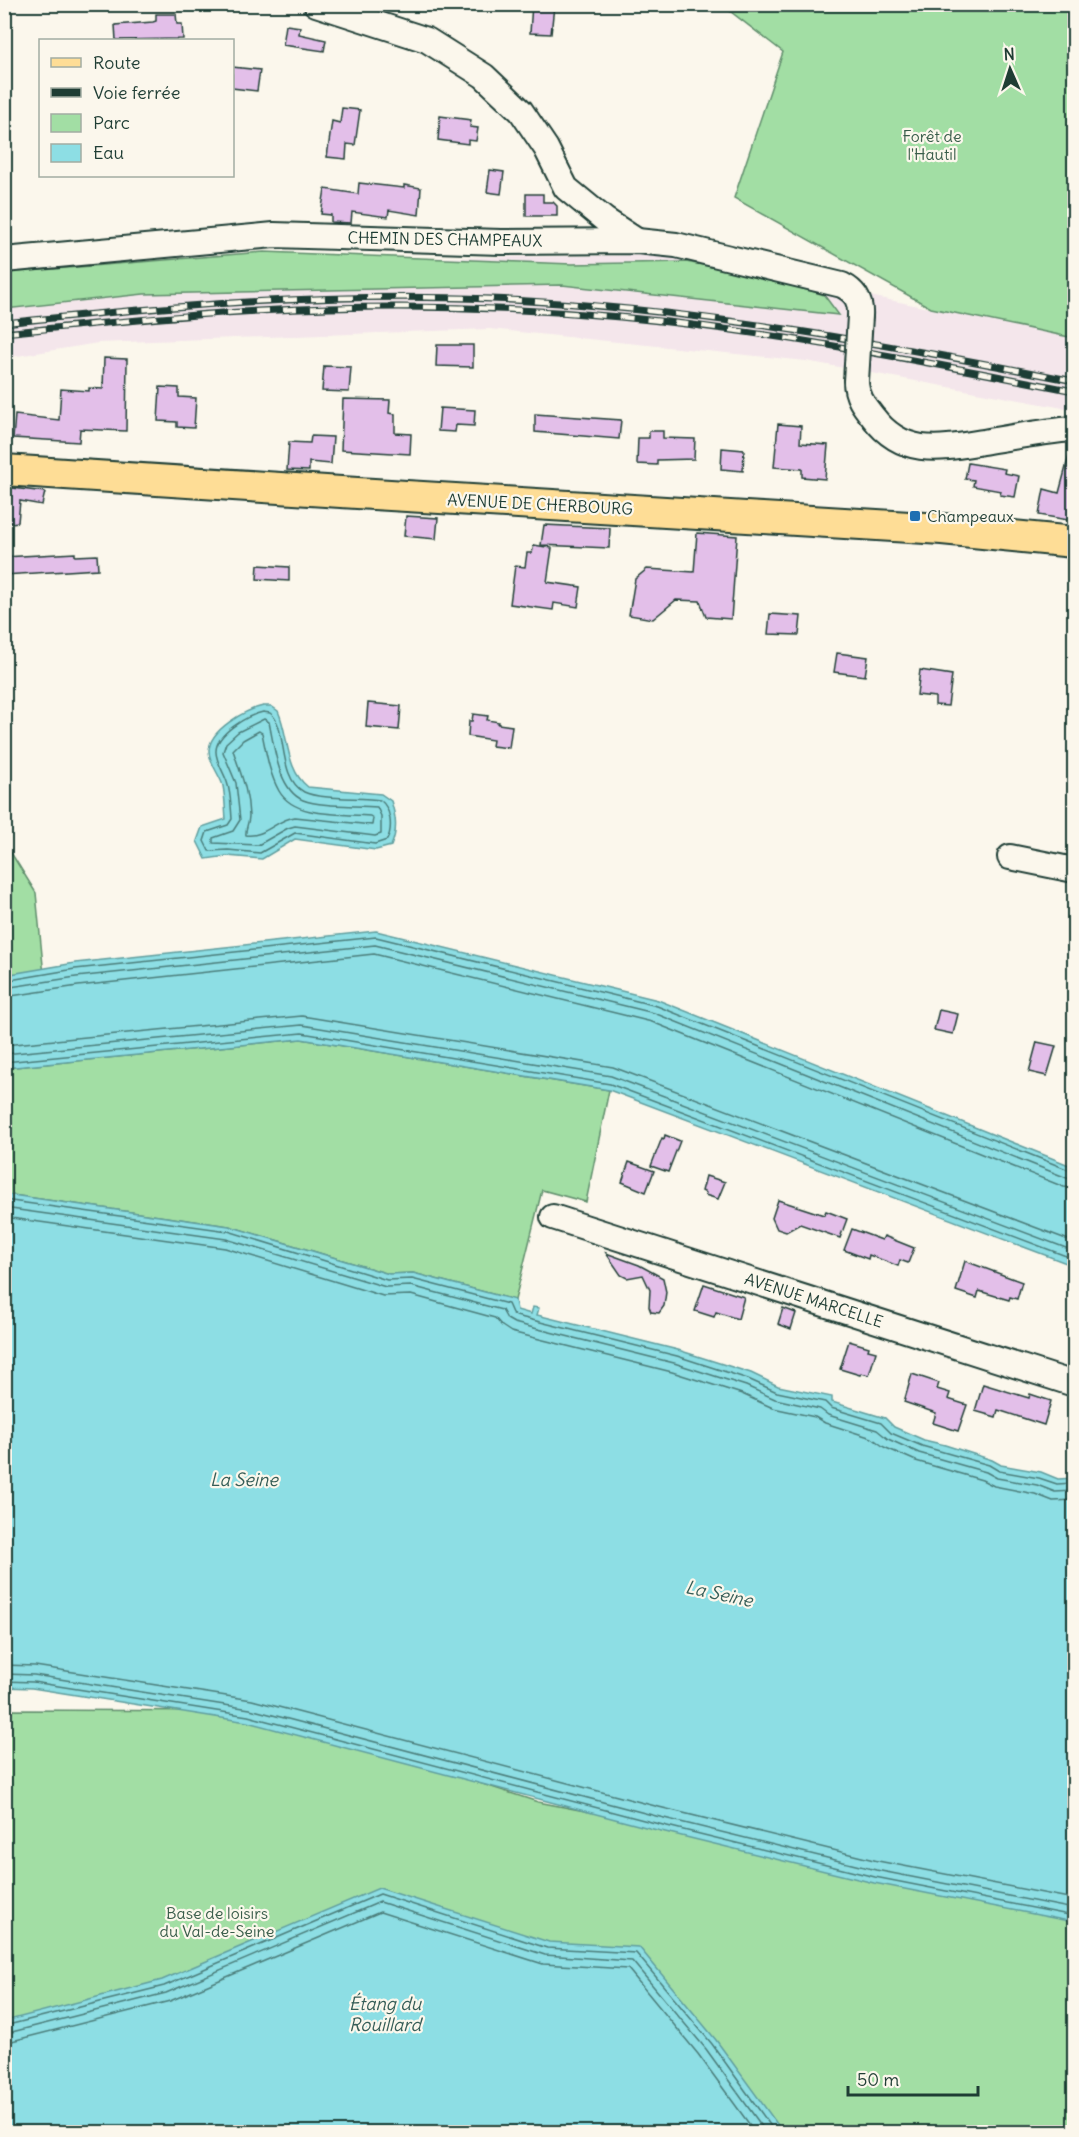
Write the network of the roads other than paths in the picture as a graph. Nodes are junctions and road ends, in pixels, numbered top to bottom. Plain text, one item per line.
1 (316, 4) edge
2 (637, 241) junction
3 (4, 260) edge
4 (1074, 429) edge
5 (4, 470) edge
6 (1074, 542) edge
7 (1010, 857) dead end
8 (1074, 870) edge
9 (553, 1217) dead end
10 (1074, 1384) edge

1 - 2 street
2 - 3 street, CHEMIN DES CHAMPEAUX
2 - 4 street, CHEMIN DES CHAMPEAUX, bridge
5 - 6 main road, AVENUE DE CHERBOURG
7 - 8 street
9 - 10 street, AVENUE MARCELLE

